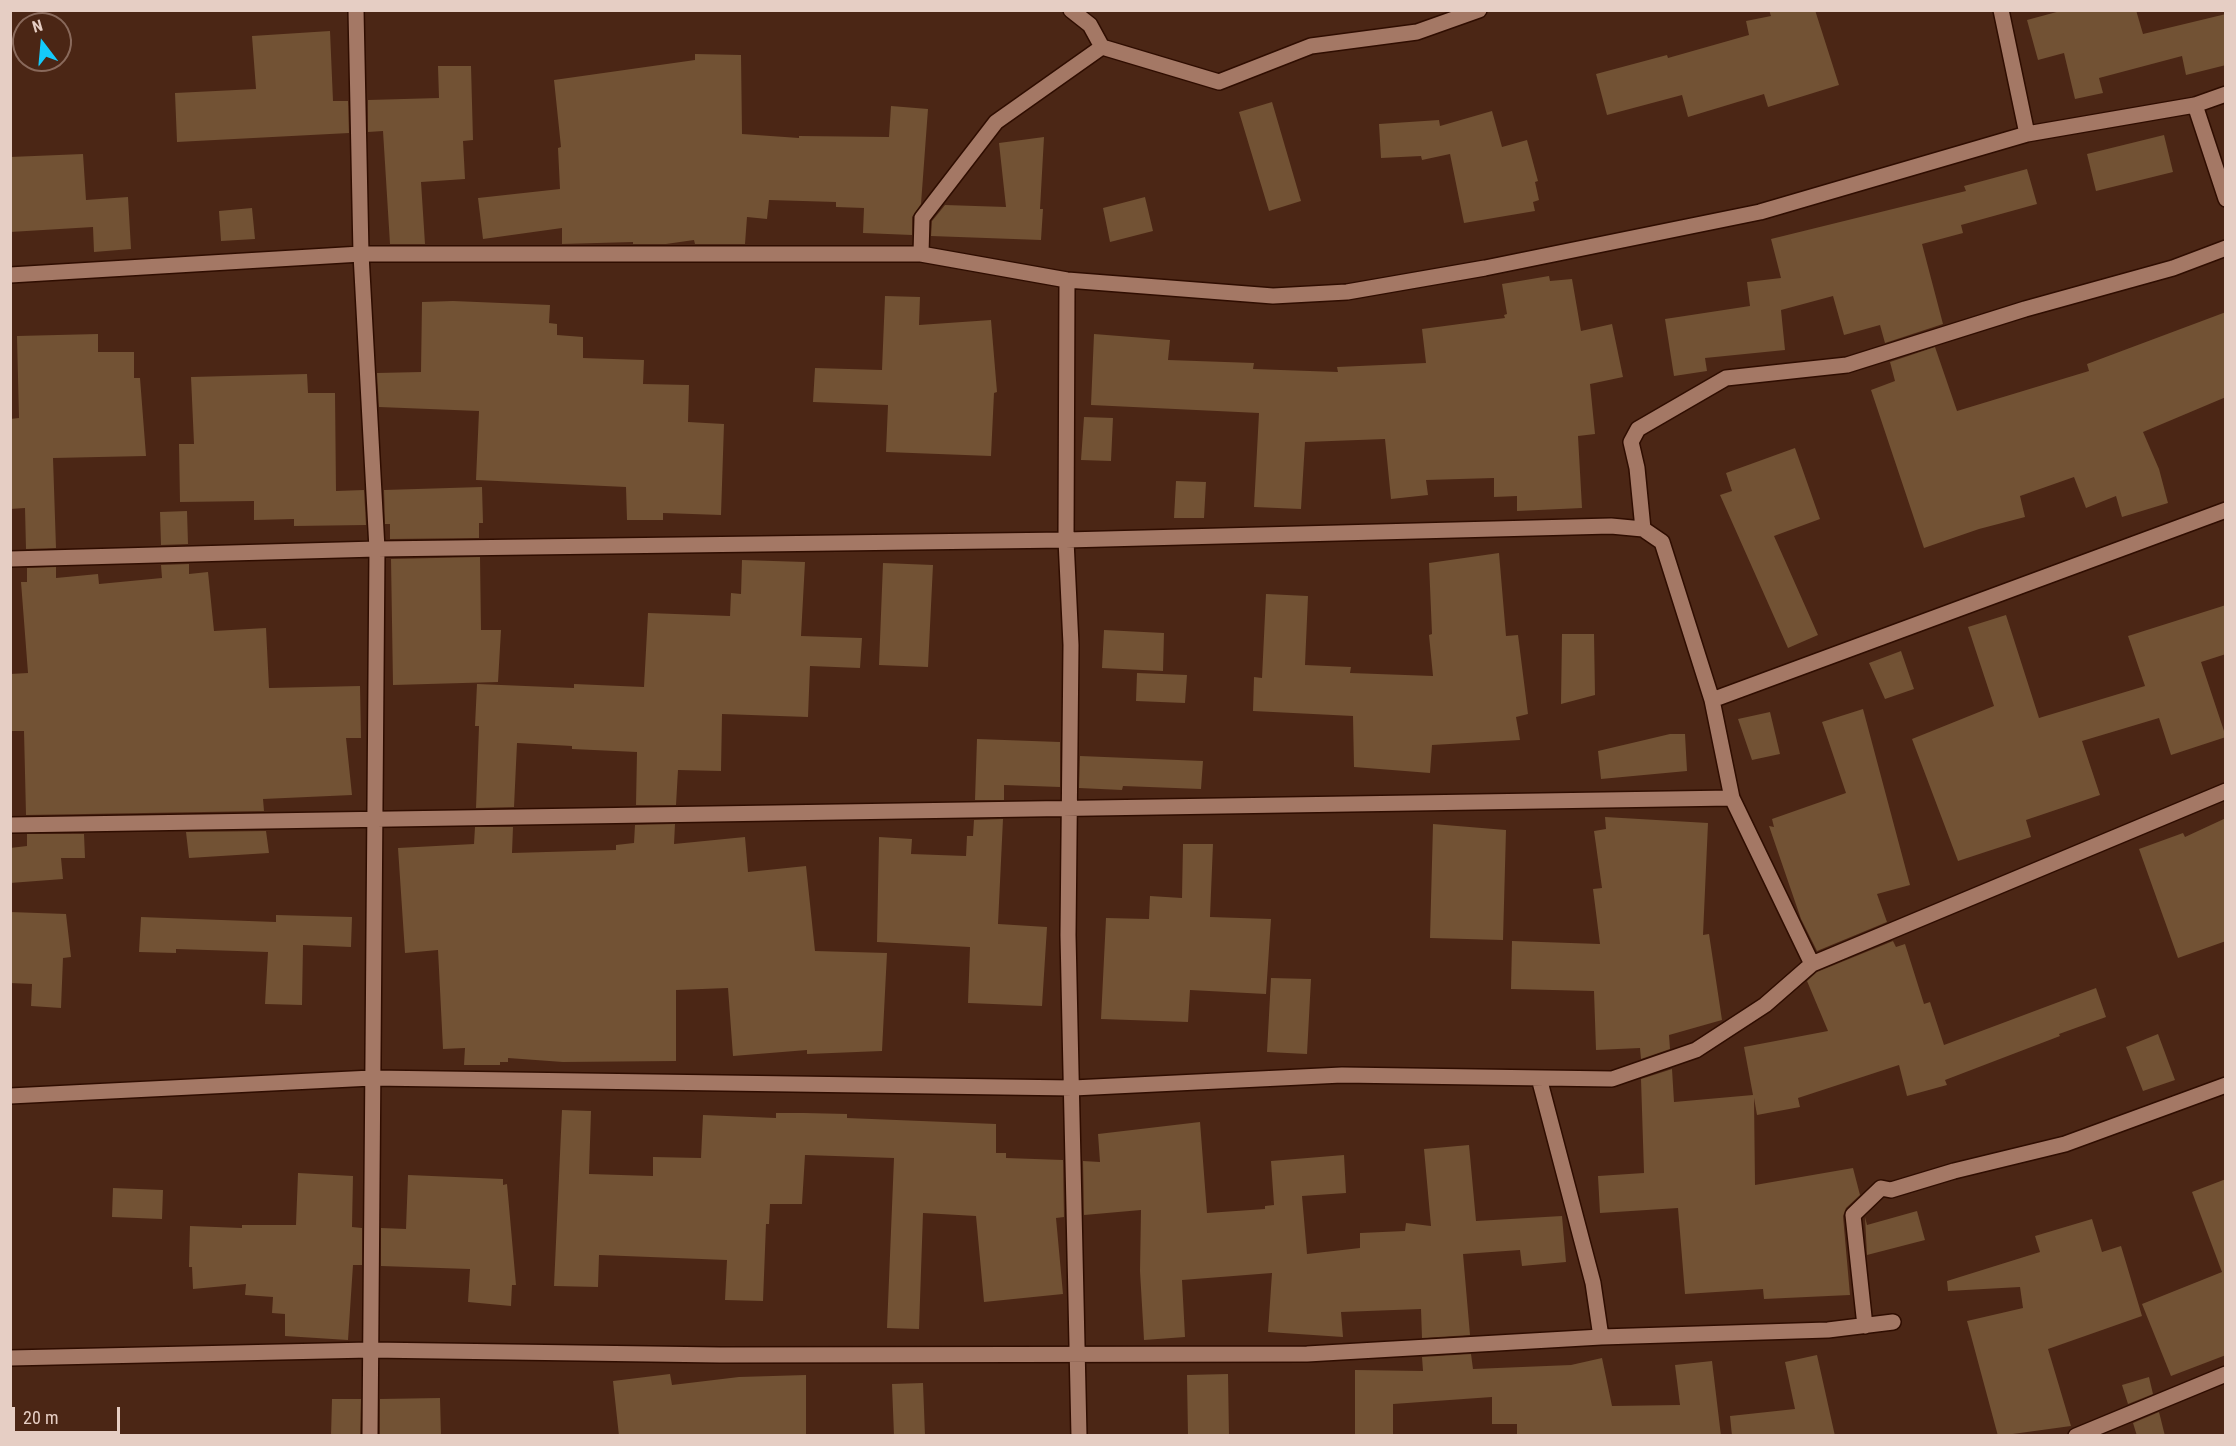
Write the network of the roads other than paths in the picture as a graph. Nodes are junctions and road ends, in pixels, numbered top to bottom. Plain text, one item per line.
1 (356, 10) edge
2 (1071, 10) edge
3 (1479, 10) edge
4 (2001, 10) edge
5 (1102, 46) junction
6 (2226, 94) edge
7 (2194, 105) junction
8 (2027, 134) junction
9 (2226, 199) edge
10 (2226, 248) edge
11 (361, 254) junction
12 (921, 254) junction
13 (10, 275) edge
14 (1067, 280) junction
15 (2226, 510) edge
16 (1642, 529) junction
17 (1066, 540) junction
18 (377, 549) junction
19 (10, 559) edge
20 (1712, 700) junction
21 (2226, 791) edge
22 (1732, 798) junction
23 (1069, 808) junction
24 (374, 818) junction
25 (10, 825) edge
26 (1812, 964) junction
27 (372, 1078) junction
28 (1539, 1078) junction
29 (2226, 1085) edge
30 (1073, 1088) junction
31 (10, 1096) edge
32 (1893, 1322) dead end
33 (1865, 1326) junction
34 (1601, 1337) junction
35 (370, 1350) junction
36 (1079, 1356) junction
37 (10, 1358) edge
38 (2226, 1374) edge
39 (370, 1436) edge
40 (1079, 1436) edge
41 (2076, 1436) edge

1 - 11 street
2 - 5 street
3 - 5 street
4 - 8 street
5 - 12 street
6 - 7 street
7 - 8 street
7 - 9 street
8 - 14 street
10 - 16 street
11 - 12 street
11 - 13 street
11 - 18 street
12 - 14 street
14 - 17 street
15 - 20 street
16 - 17 street
16 - 20 street
17 - 18 street
17 - 23 street
18 - 19 street
18 - 24 street
20 - 22 street
21 - 26 street
22 - 23 street
22 - 26 street
23 - 24 street
23 - 30 street
24 - 25 street
24 - 27 street
26 - 28 street
27 - 30 street
27 - 31 street
27 - 35 street
28 - 30 street
28 - 34 street
29 - 33 street
30 - 36 street
32 - 33 street
33 - 34 street
34 - 36 street
35 - 36 street
35 - 37 street
35 - 39 street
36 - 40 street
38 - 41 street

